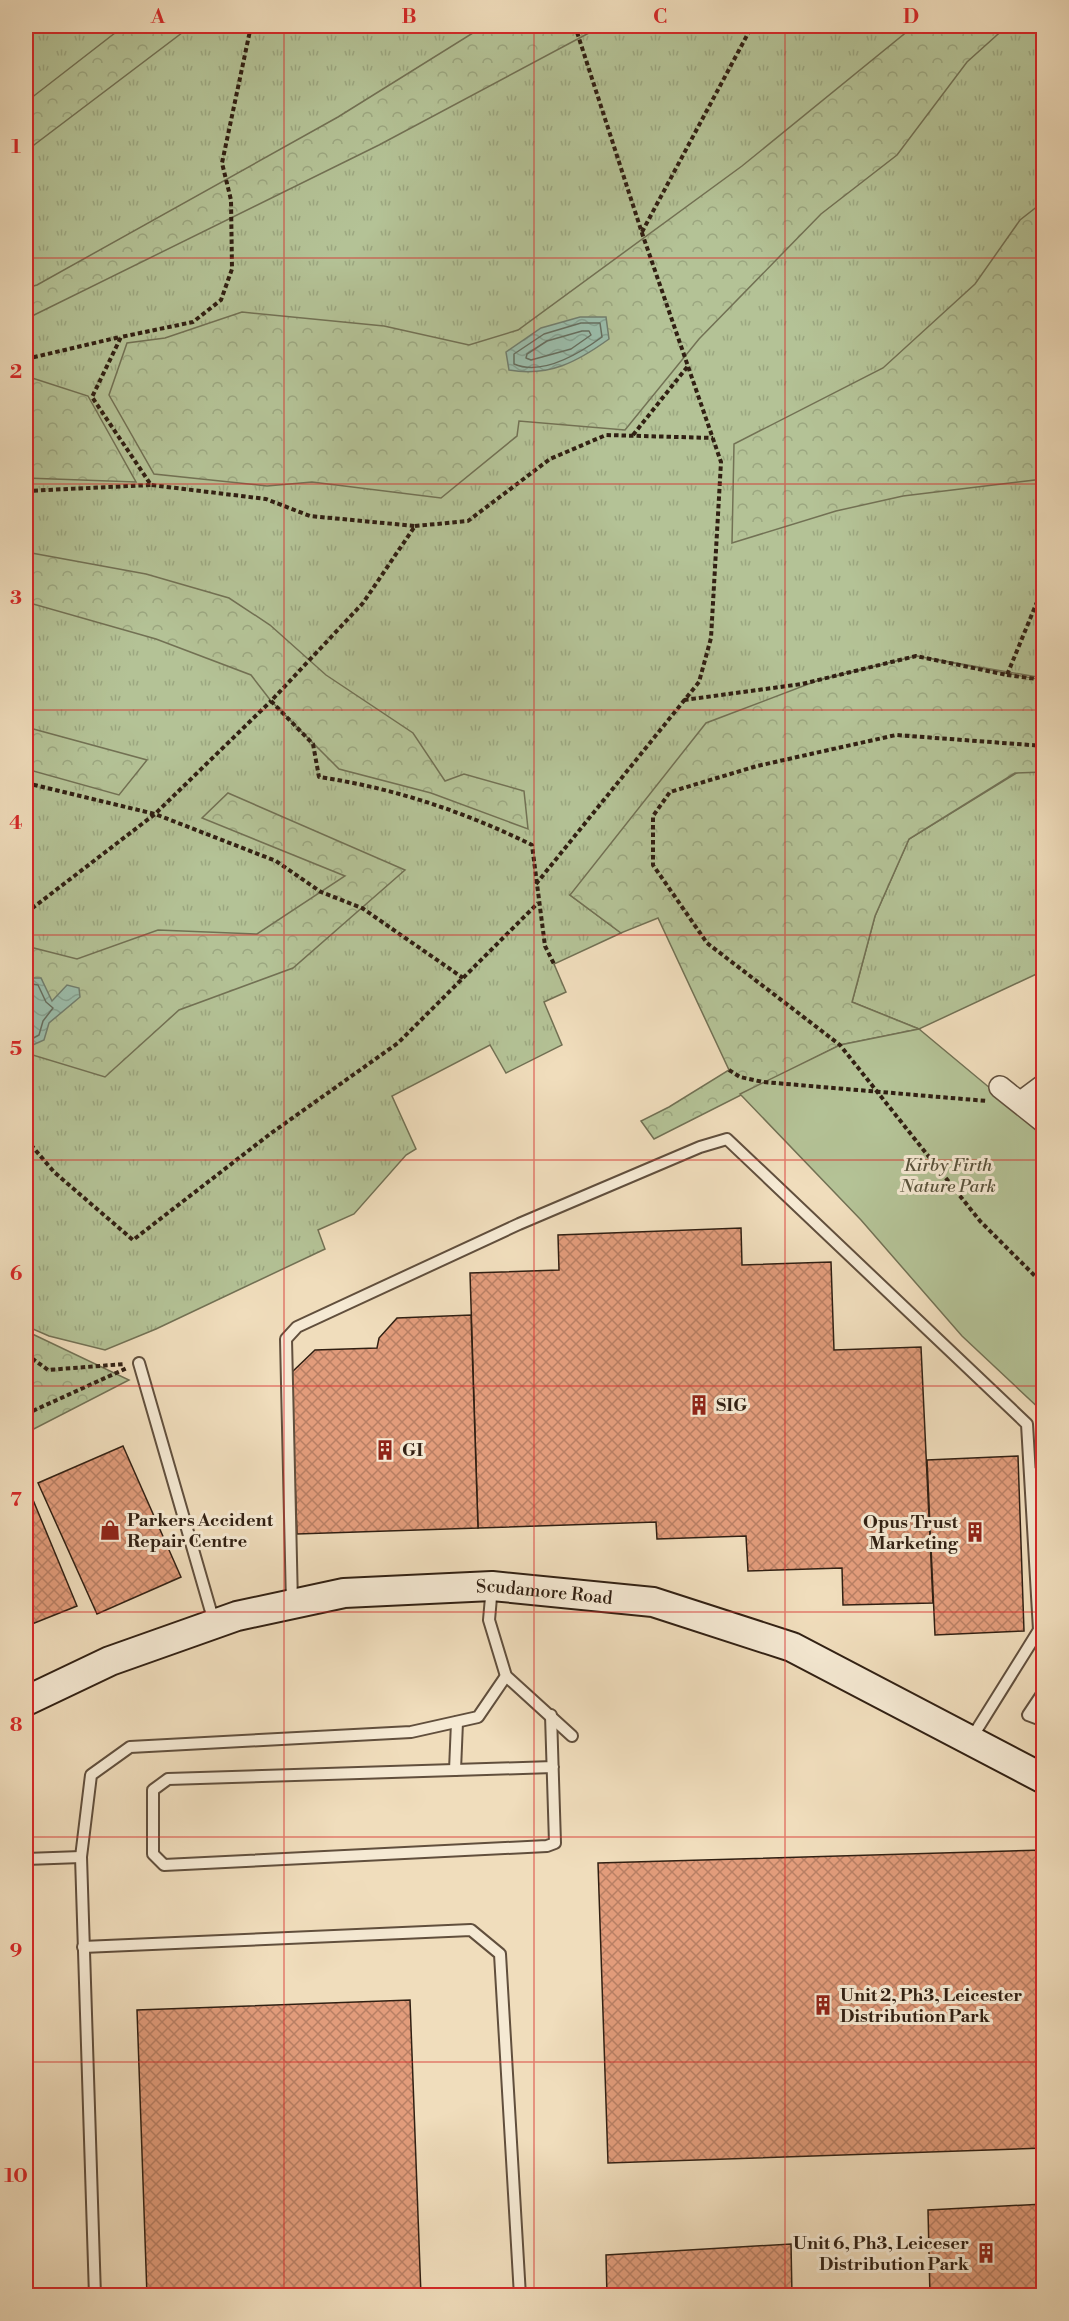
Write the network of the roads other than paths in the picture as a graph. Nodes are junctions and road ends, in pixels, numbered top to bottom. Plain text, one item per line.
1 (1044, 1085) edge
2 (1044, 1122) edge
3 (139, 1363) road end
4 (1030, 1471) junction
5 (1044, 1483) edge
6 (492, 1586) junction
7 (292, 1604) junction
8 (214, 1624) junction
9 (506, 1676) junction
10 (1044, 1691) edge
11 (26, 1701) edge
12 (551, 1714) junction
13 (1044, 1721) edge
14 (456, 1722) junction
15 (572, 1736) dead end
16 (970, 1739) junction
17 (553, 1767) junction
18 (454, 1770) junction
19 (1044, 1779) edge
20 (81, 1857) junction
21 (26, 1859) edge
22 (83, 1947) junction
23 (95, 2295) edge
24 (520, 2295) edge

1 - 2 street
3 - 8 lane
4 - 5 lane
4 - 7 lane
4 - 16 lane
6 - 7 street, Scudamore Road
6 - 9 lane
6 - 16 street, Scudamore Road
7 - 8 street, Scudamore Road
8 - 11 street, Scudamore Road
9 - 12 lane
9 - 14 lane
10 - 13 lane
12 - 15 lane
12 - 17 lane
14 - 18 lane
14 - 20 lane
16 - 19 street, Scudamore Road
17 - 18 lane
17 - 18 lane
20 - 21 lane
20 - 22 lane
22 - 23 lane
22 - 24 lane

